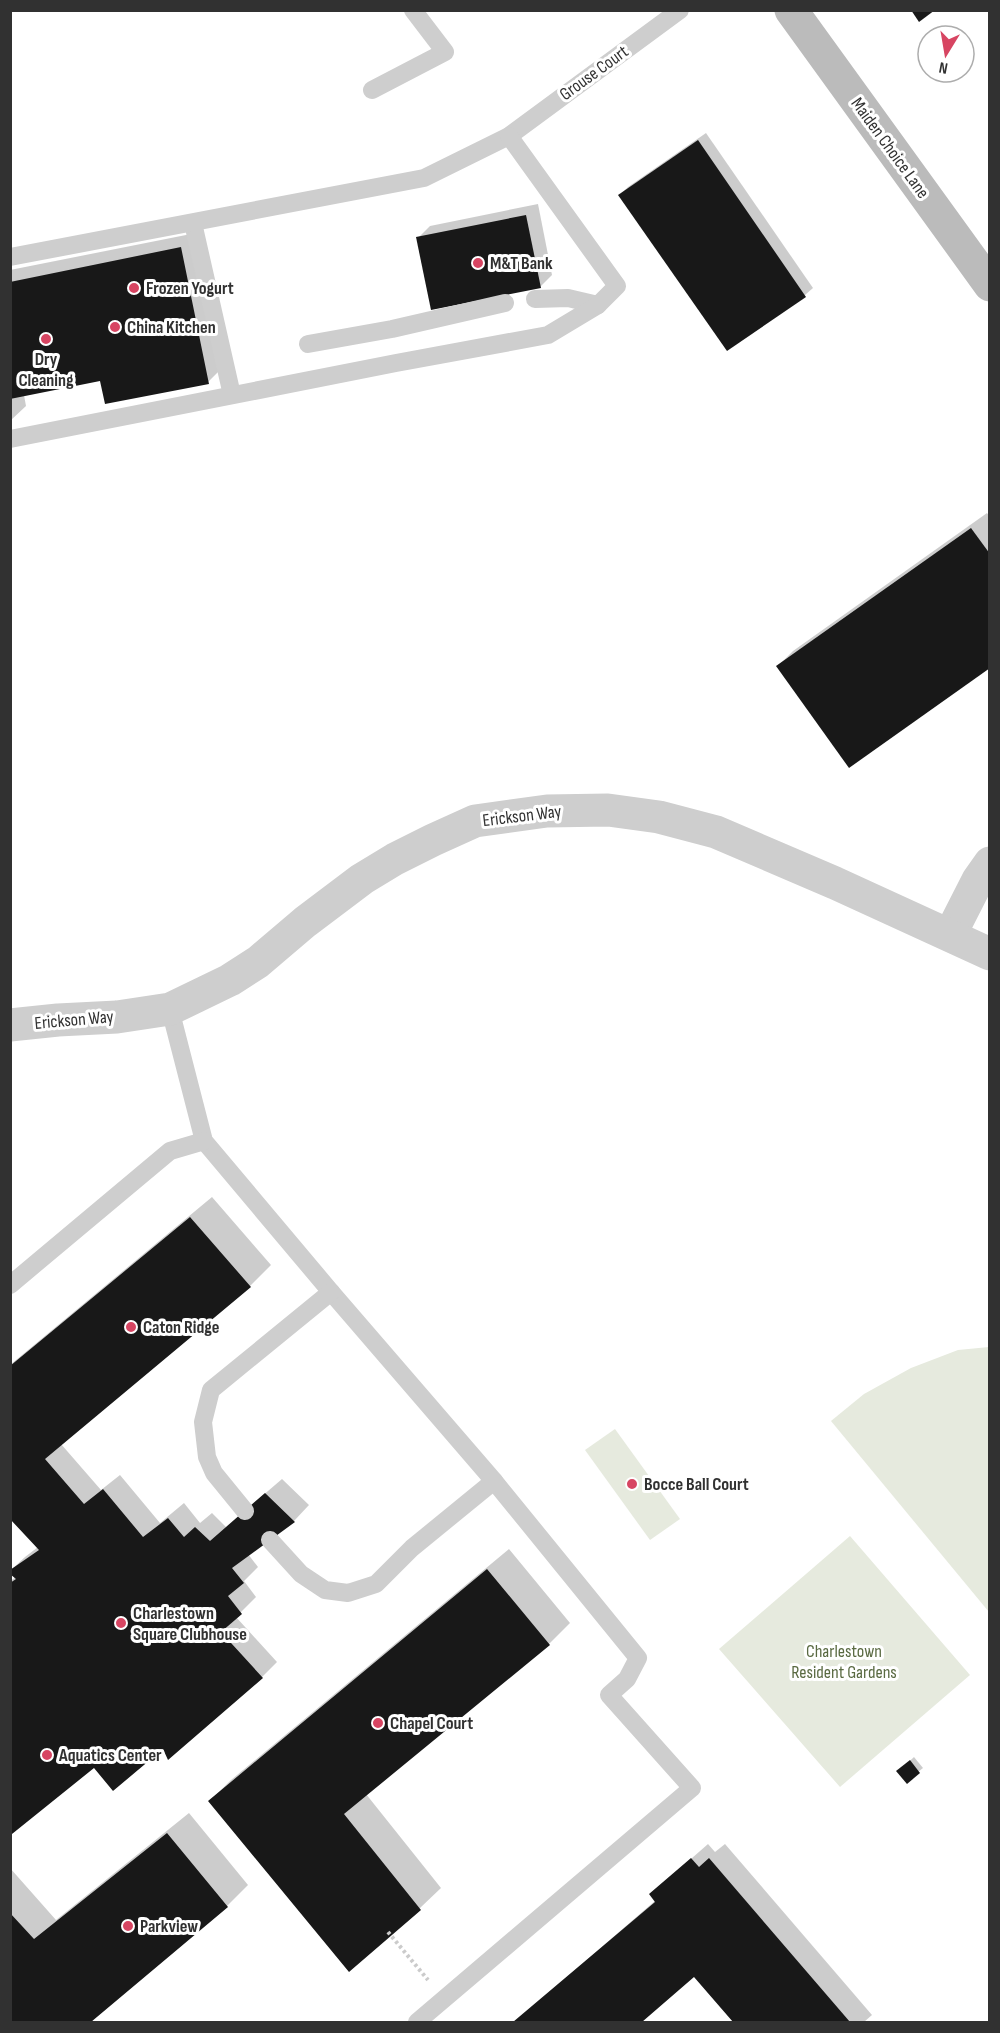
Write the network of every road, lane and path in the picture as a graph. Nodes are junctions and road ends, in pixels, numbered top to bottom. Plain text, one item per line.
1 (413, 10) edge
2 (680, 10) edge
3 (791, 10) edge
4 (372, 90) dead end
5 (508, 136) junction
6 (194, 223) junction
7 (10, 257) edge
8 (990, 285) edge
9 (535, 299) dead end
10 (505, 303) dead end
11 (598, 305) junction
12 (308, 345) dead end
13 (232, 395) junction
14 (10, 439) edge
15 (990, 863) edge
16 (950, 935) junction
17 (990, 954) edge
18 (170, 1009) junction
19 (10, 1025) edge
20 (204, 1141) junction
21 (10, 1285) edge
22 (331, 1292) junction
23 (494, 1481) junction
24 (245, 1511) dead end
25 (270, 1540) dead end
26 (388, 1932) dead end
27 (433, 1986) dead end
28 (417, 2022) edge

1 - 4 lane
2 - 5 lane, Grouse Court
3 - 8 main road, Maiden Choice Lane
5 - 6 lane, Grouse Court
5 - 11 lane
6 - 7 lane, Grouse Court
6 - 13 lane
9 - 11 lane
10 - 12 lane
11 - 13 lane
13 - 14 lane
15 - 16 street
16 - 17 street, Erickson Way
16 - 18 street, Erickson Way
18 - 19 street, Erickson Way
18 - 20 lane
20 - 21 lane
20 - 22 lane
22 - 23 lane
22 - 24 lane
23 - 25 lane
23 - 28 lane
26 - 27 path

